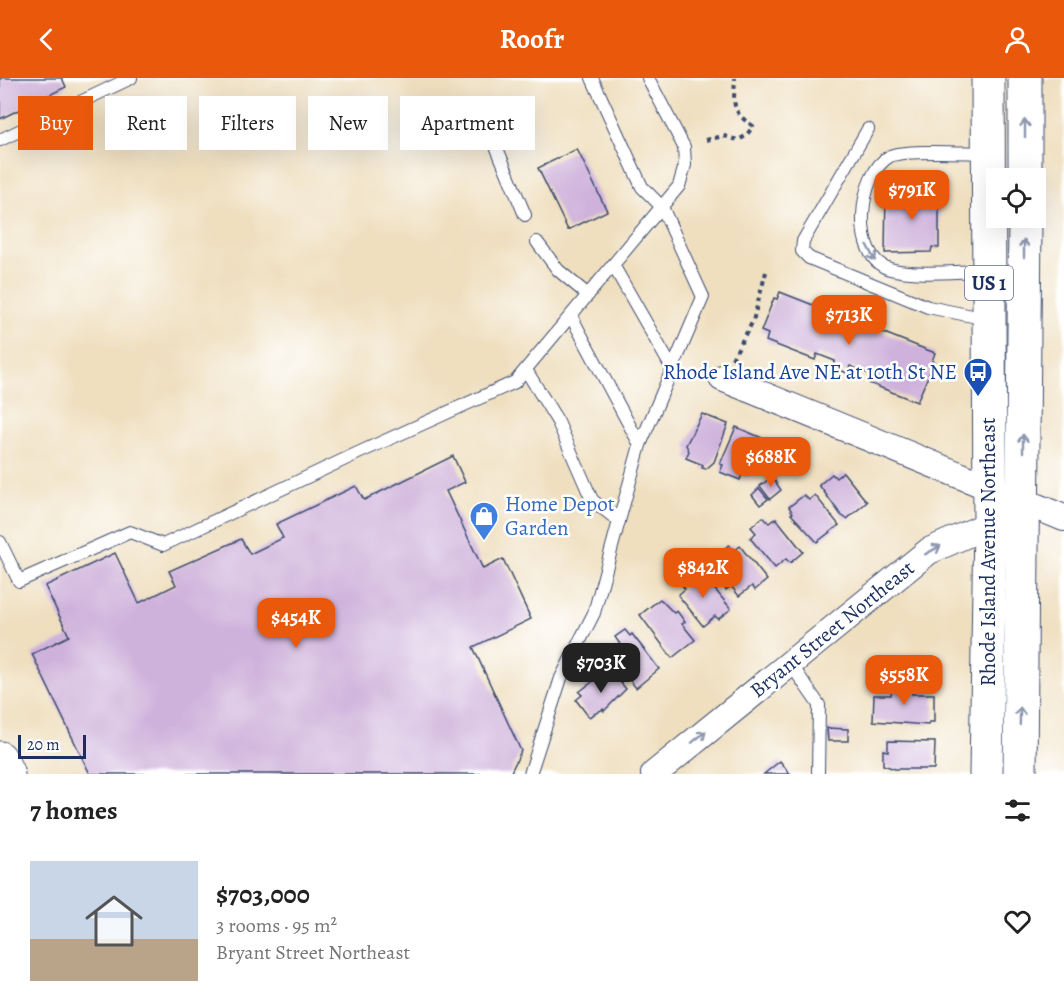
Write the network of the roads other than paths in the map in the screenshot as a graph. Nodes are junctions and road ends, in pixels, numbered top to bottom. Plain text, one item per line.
1 (131, 78) edge
2 (592, 78) edge
3 (648, 78) edge
4 (988, 78) edge
5 (1025, 78) edge
6 (868, 129) dead end
7 (0, 140) edge
8 (498, 150) edge
9 (988, 153) junction
10 (1025, 168) edge
11 (662, 207) junction
12 (525, 215) dead end
13 (1025, 228) edge
14 (537, 242) dead end
15 (613, 265) junction
16 (989, 271) junction
17 (588, 296) junction
18 (570, 316) junction
19 (989, 319) junction
20 (526, 370) junction
21 (673, 370) junction
22 (722, 378) road end
23 (640, 445) junction
24 (989, 488) junction
25 (1022, 502) junction
26 (1064, 518) edge
27 (619, 521) junction
28 (990, 524) junction
29 (0, 542) edge
30 (790, 663) junction
31 (0, 758) edge
32 (8, 774) edge
33 (530, 774) edge
34 (654, 774) edge
35 (818, 774) edge
36 (986, 774) edge
37 (1020, 774) edge

1 - 7 lane
2 - 11 lane
3 - 11 lane
4 - 9 main road, Rhode Island Avenue Northeast / US 1
10 -> 5 main road
6 - 19 lane
8 - 12 lane
9 - 16 main road, Rhode Island Avenue Northeast / US 1
9 -> 16 lane
11 - 15 lane
11 - 21 lane
25 -> 13 main road, Rhode Island Avenue Northeast / US 1
14 - 17 lane
15 - 17 lane
15 - 21 lane
16 - 19 main road, Rhode Island Avenue Northeast / US 1
17 - 18 lane
18 - 20 lane
18 - 23 lane
19 - 24 main road, Rhode Island Avenue Northeast / US 1
20 - 27 lane
20 - 29 lane
21 - 23 lane
22 - 24 street
23 - 27 lane
24 - 25 street
24 - 28 main road, Rhode Island Avenue Northeast / US 1
25 - 26 street
25 - 28 street, Bryant Street Northeast
37 -> 25 main road, Rhode Island Avenue Northeast / US 1
27 - 33 lane
30 -> 28 street, Bryant Street Northeast
28 - 36 main road, Rhode Island Avenue Northeast / US 1
34 -> 30 street, Bryant Street Northeast
30 - 35 lane
31 - 32 main road

